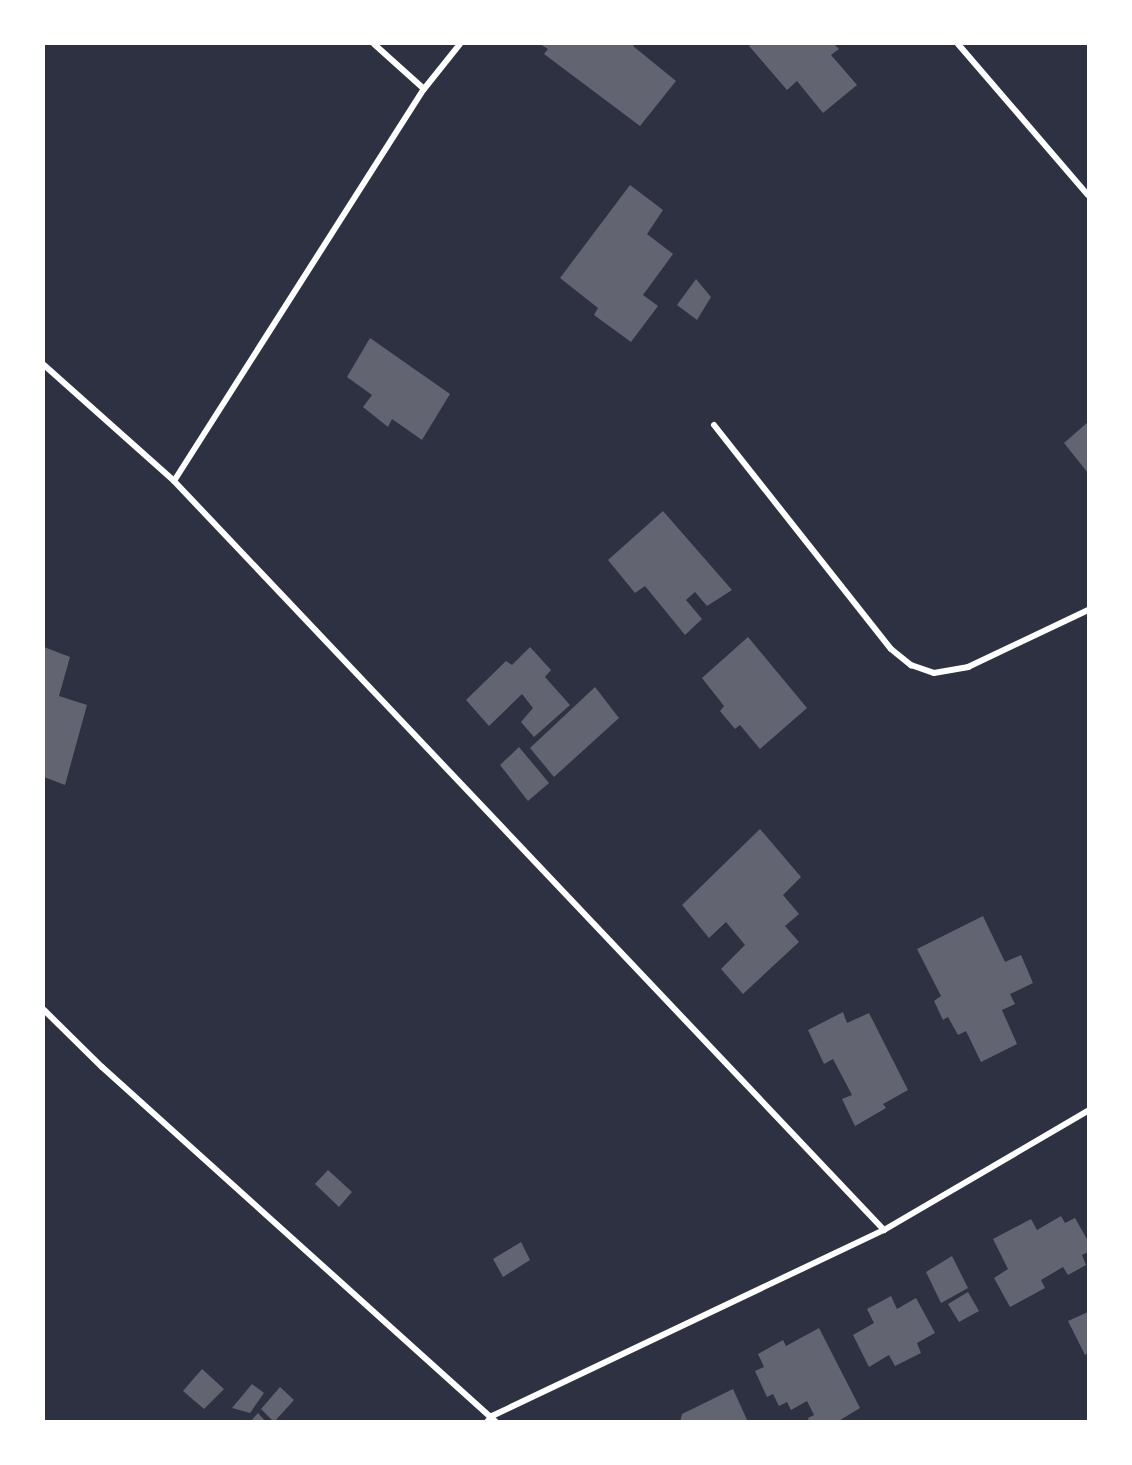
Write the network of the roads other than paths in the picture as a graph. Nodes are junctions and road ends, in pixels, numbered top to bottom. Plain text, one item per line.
1 (374, 44) edge
2 (460, 44) edge
3 (958, 44) edge
4 (424, 89) junction
5 (1089, 195) edge
6 (44, 365) edge
7 (714, 425) dead end
8 (174, 481) junction
9 (1089, 610) edge
10 (44, 1011) edge
11 (1089, 1111) edge
12 (884, 1230) junction
13 (492, 1420) edge

1 - 4 street
2 - 4 street
3 - 5 street
4 - 8 street
6 - 8 street
7 - 9 street
8 - 12 street
10 - 13 street
11 - 12 street
12 - 13 street

